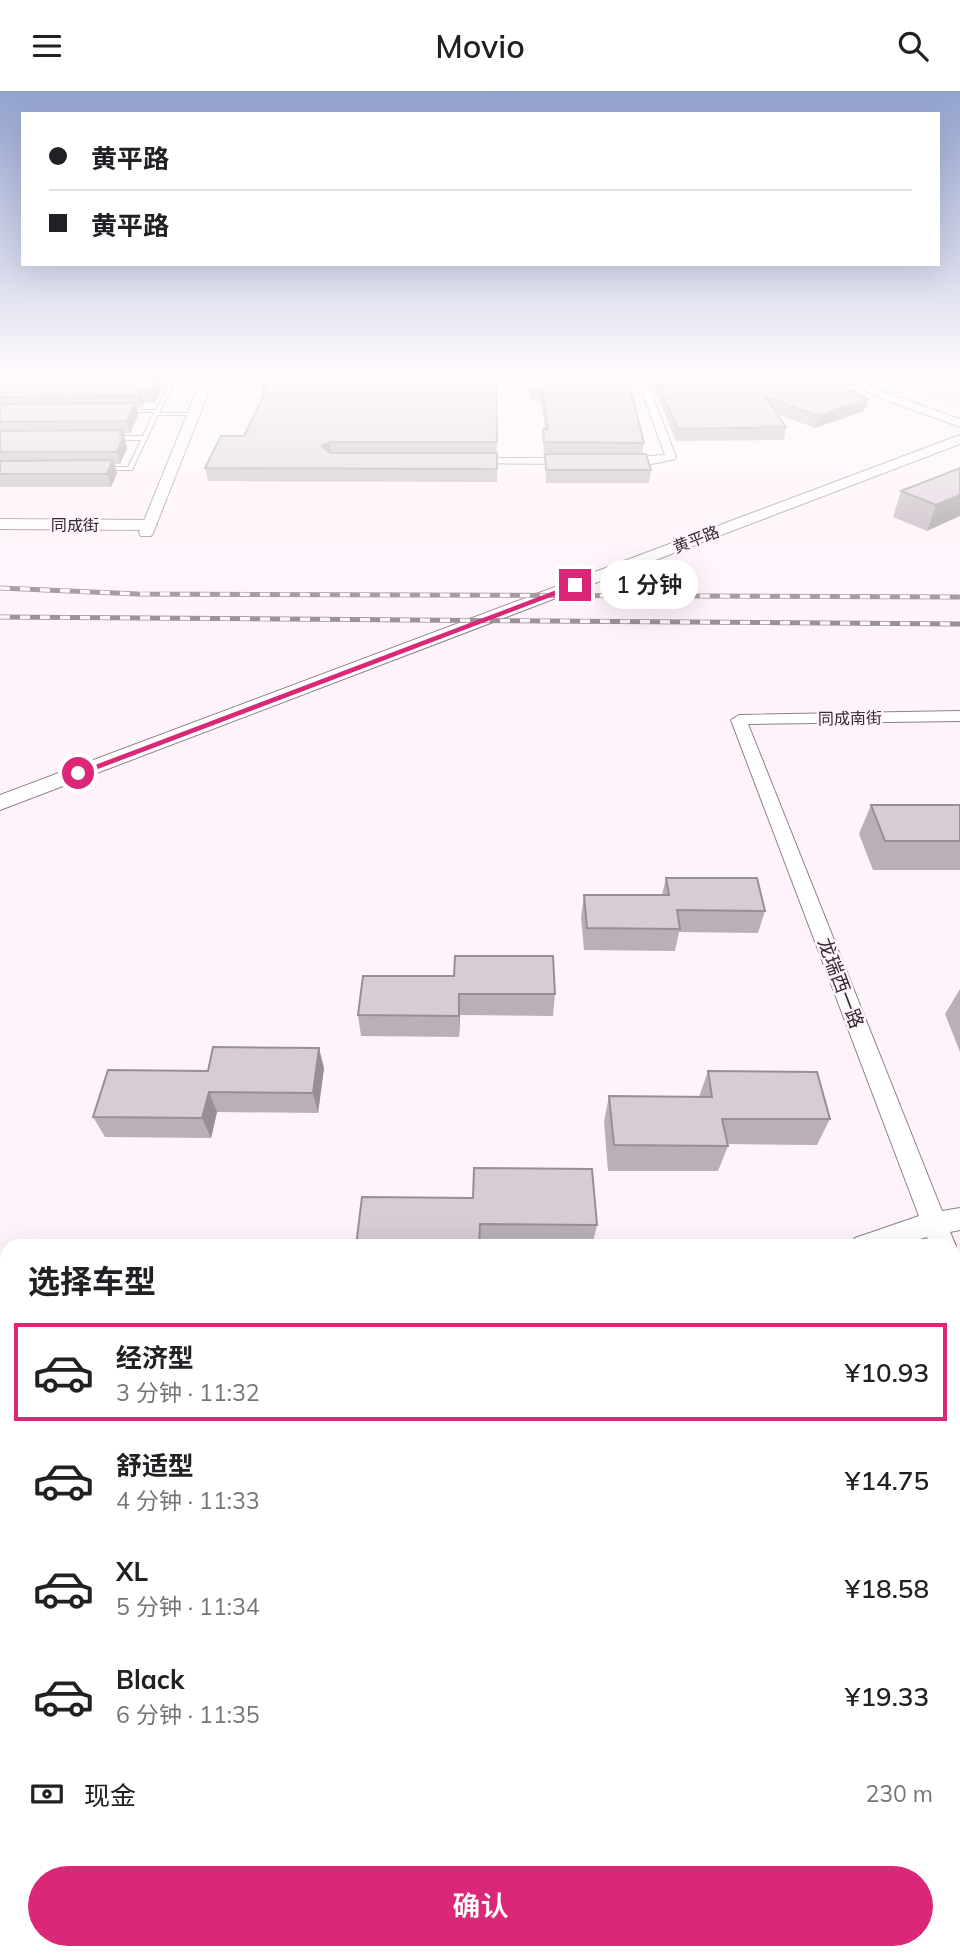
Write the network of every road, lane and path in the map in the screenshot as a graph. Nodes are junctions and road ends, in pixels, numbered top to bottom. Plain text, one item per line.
1 (134, 460) edge
2 (175, 460) edge
3 (484, 460) edge
4 (655, 460) edge
5 (895, 460) edge
6 (897, 460) edge
7 (582, 461) edge
8 (610, 461) edge
9 (91, 469) edge
10 (0, 524) edge
11 (147, 529) junction
12 (0, 532) edge
13 (960, 716) edge
14 (740, 720) joint
15 (0, 795) edge
16 (0, 803) edge
17 (960, 1219) edge
18 (934, 1223) junction
19 (885, 1239) edge
20 (940, 1239) edge

1 - 9 lane
2 - 11 street
3 - 7 street
4 - 8 street
5 - 15 main road, 黄平路
6 - 16 main road, 黄平路
10 - 11 main road, 同成街
11 - 12 main road, 同成街
13 - 14 street, 同成南街
14 - 18 street, 龙瑞西一路
17 - 18 street
18 - 19 street
18 - 20 street, 龙瑞西一路

